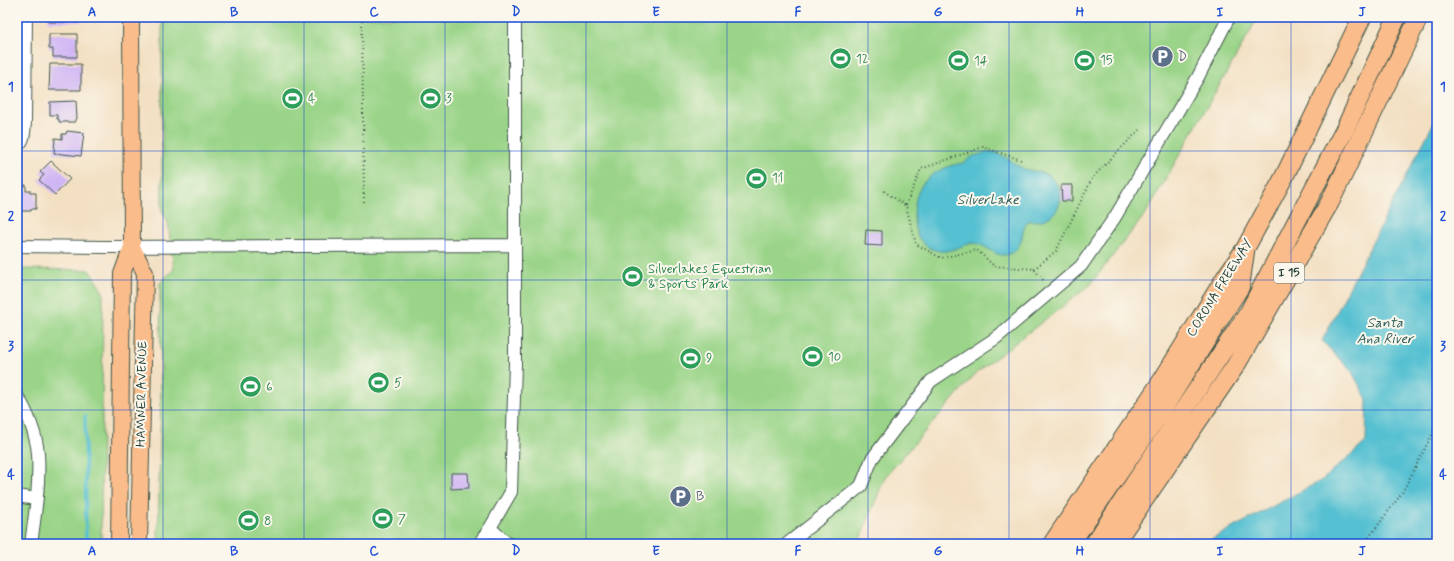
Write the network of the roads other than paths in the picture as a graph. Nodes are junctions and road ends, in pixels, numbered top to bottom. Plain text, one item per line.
1 (26, 17) edge
2 (131, 17) edge
3 (515, 17) edge
4 (1229, 17) edge
5 (1362, 17) edge
6 (1397, 17) edge
7 (1419, 17) edge
8 (19, 145) edge
9 (515, 245) junction
10 (17, 246) edge
11 (132, 247) junction
12 (1245, 249) junction
13 (17, 396) edge
14 (17, 496) edge
15 (36, 499) junction
16 (490, 528) junction
17 (31, 544) edge
18 (119, 544) edge
19 (139, 544) edge
20 (479, 544) edge
21 (508, 544) edge
22 (787, 544) edge
23 (1052, 544) edge
24 (1070, 544) edge
25 (1094, 544) edge
26 (1114, 544) edge

1 - 8 street
2 - 11 main road, HAMNER AVENUE
3 - 9 street
4 - 22 street
5 - 12 highway, CORONA FREEWAY
6 - 25 highway
7 - 26 highway, I 15
9 - 11 street
9 - 16 street
10 - 11 street
11 - 18 main road, HAMNER AVENUE
11 - 19 main road, HAMNER AVENUE
12 - 23 highway, CORONA FREEWAY
12 - 24 highway
13 - 15 street
14 - 15 street
15 - 17 street
16 - 20 street
16 - 21 street

